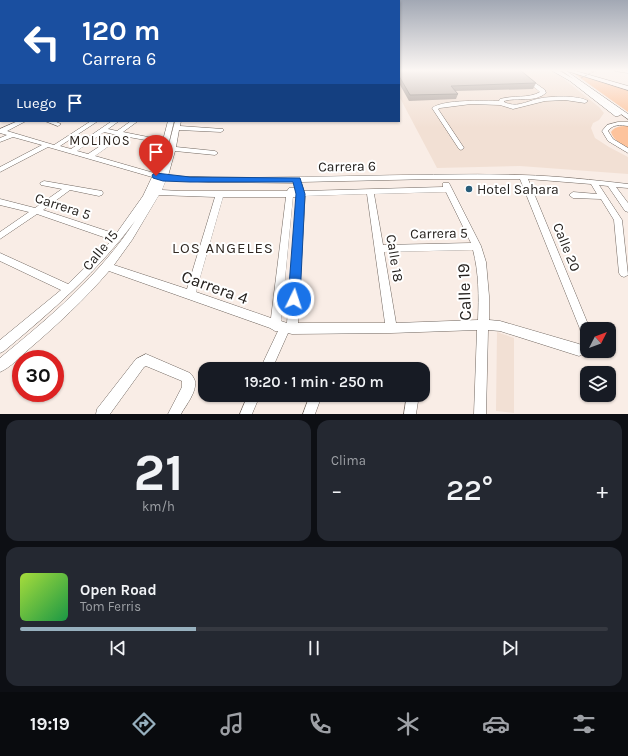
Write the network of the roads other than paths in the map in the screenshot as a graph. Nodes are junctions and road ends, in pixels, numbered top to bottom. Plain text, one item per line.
1 (541, 89) edge
2 (585, 89) edge
3 (590, 89) edge
4 (536, 99) junction
5 (586, 100) dead end
6 (501, 103) junction
7 (612, 106) junction
8 (618, 114) junction
9 (628, 117) edge
10 (21, 122) edge
11 (51, 122) edge
12 (94, 122) edge
13 (115, 122) edge
14 (134, 122) edge
15 (171, 122) edge
16 (178, 122) edge
17 (58, 124) dead end
18 (618, 124) junction
19 (628, 124) edge
20 (176, 128) junction
21 (104, 130) junction
22 (221, 130) dead end
23 (1, 131) edge
24 (120, 134) junction
25 (12, 135) junction
26 (0, 140) edge
27 (165, 142) junction
28 (47, 145) junction
29 (56, 147) junction
30 (461, 148) dead end
31 (171, 149) junction
32 (628, 151) edge
33 (71, 152) junction
34 (215, 153) dead end
35 (89, 157) junction
36 (0, 170) edge
37 (160, 177) junction
38 (442, 177) junction
39 (523, 177) junction
40 (297, 180) junction
41 (593, 182) junction
42 (44, 183) dead end
43 (610, 184) junction
44 (628, 186) edge
45 (70, 188) junction
46 (447, 189) junction
47 (153, 192) junction
48 (370, 192) junction
49 (99, 193) dead end
50 (290, 193) junction
51 (220, 194) junction
52 (301, 194) junction
53 (573, 195) dead end
54 (603, 197) junction
55 (0, 202) edge
56 (628, 209) edge
57 (36, 211) junction
58 (0, 236) edge
59 (117, 238) junction
60 (477, 246) junction
61 (378, 249) junction
62 (0, 257) edge
63 (107, 266) junction
64 (624, 273) dead end
65 (69, 290) junction
66 (190, 295) junction
67 (582, 322) edge
68 (482, 325) junction
69 (284, 328) junction
70 (391, 328) junction
71 (0, 347) edge
72 (579, 350) dead end
73 (269, 362) edge
74 (0, 366) edge
75 (251, 402) edge
76 (313, 402) edge
77 (412, 402) edge
78 (102, 414) edge
79 (174, 414) edge
80 (246, 414) edge
81 (309, 414) edge
82 (410, 414) edge
83 (480, 414) edge

1 - 4 street
2 - 8 main road
3 - 7 street
4 - 5 street
4 - 6 street
4 - 6 street
6 - 30 street
7 - 8 street
7 - 9 street
8 - 18 street
10 - 23 street
11 - 17 street
12 - 29 street
13 - 21 street
14 - 24 street
15 - 27 street, Calle 15
16 - 20 street, Calle 15
18 - 19 street
18 - 32 street
20 - 22 street
20 - 31 street, Calle 15
21 - 24 street
21 - 33 street
23 - 25 street, Carrera 6
24 - 27 street
24 - 35 street
25 - 26 street
25 - 28 street, Carrera 6
27 - 37 street, Calle 15
28 - 29 street, Carrera 6
28 - 36 street
29 - 33 street, Carrera 6
31 - 34 street
31 - 37 street, Calle 15
33 - 35 street, Carrera 6
35 - 37 street, Carrera 6
37 - 40 street, Carrera 6
37 - 47 street, Calle 15
38 - 39 street, Carrera 6
38 - 40 street, Carrera 6
38 - 46 street, Calle 19
39 - 41 street, Carrera 6
39 - 67 street, Calle 20
40 - 50 street
40 - 52 street
41 - 43 street, Carrera 6
41 - 54 street
42 - 45 street
43 - 44 street, Carrera 6
43 - 56 street
45 - 49 street
45 - 57 street
46 - 48 street, Carrera 6
46 - 60 street, Calle 19
47 - 51 street, Carrera 6
47 - 59 street, Calle 15
47 - 63 street, Calle 15
48 - 52 street, Carrera 6
48 - 61 street, Calle 18
50 - 51 street, Carrera 6
50 - 52 street, Carrera 6
50 - 69 street
51 - 66 street
52 - 69 street
53 - 54 street
54 - 64 street
55 - 57 street, Carrera 5
57 - 58 street
57 - 59 street, Carrera 5
59 - 65 street, Calle 15
60 - 61 street, Carrera 5
60 - 68 street, Calle 19
61 - 70 street, Calle 18
62 - 65 street
63 - 66 street, Carrera 4
63 - 74 street, Calle 15
65 - 71 street, Calle 15
66 - 69 street, Carrera 4
68 - 70 street, Carrera 4
68 - 72 street, Carrera 4
68 - 83 street, Calle 19
69 - 70 street, Carrera 4
69 - 73 street
75 - 80 street
76 - 81 street
77 - 82 street
78 - 79 street

